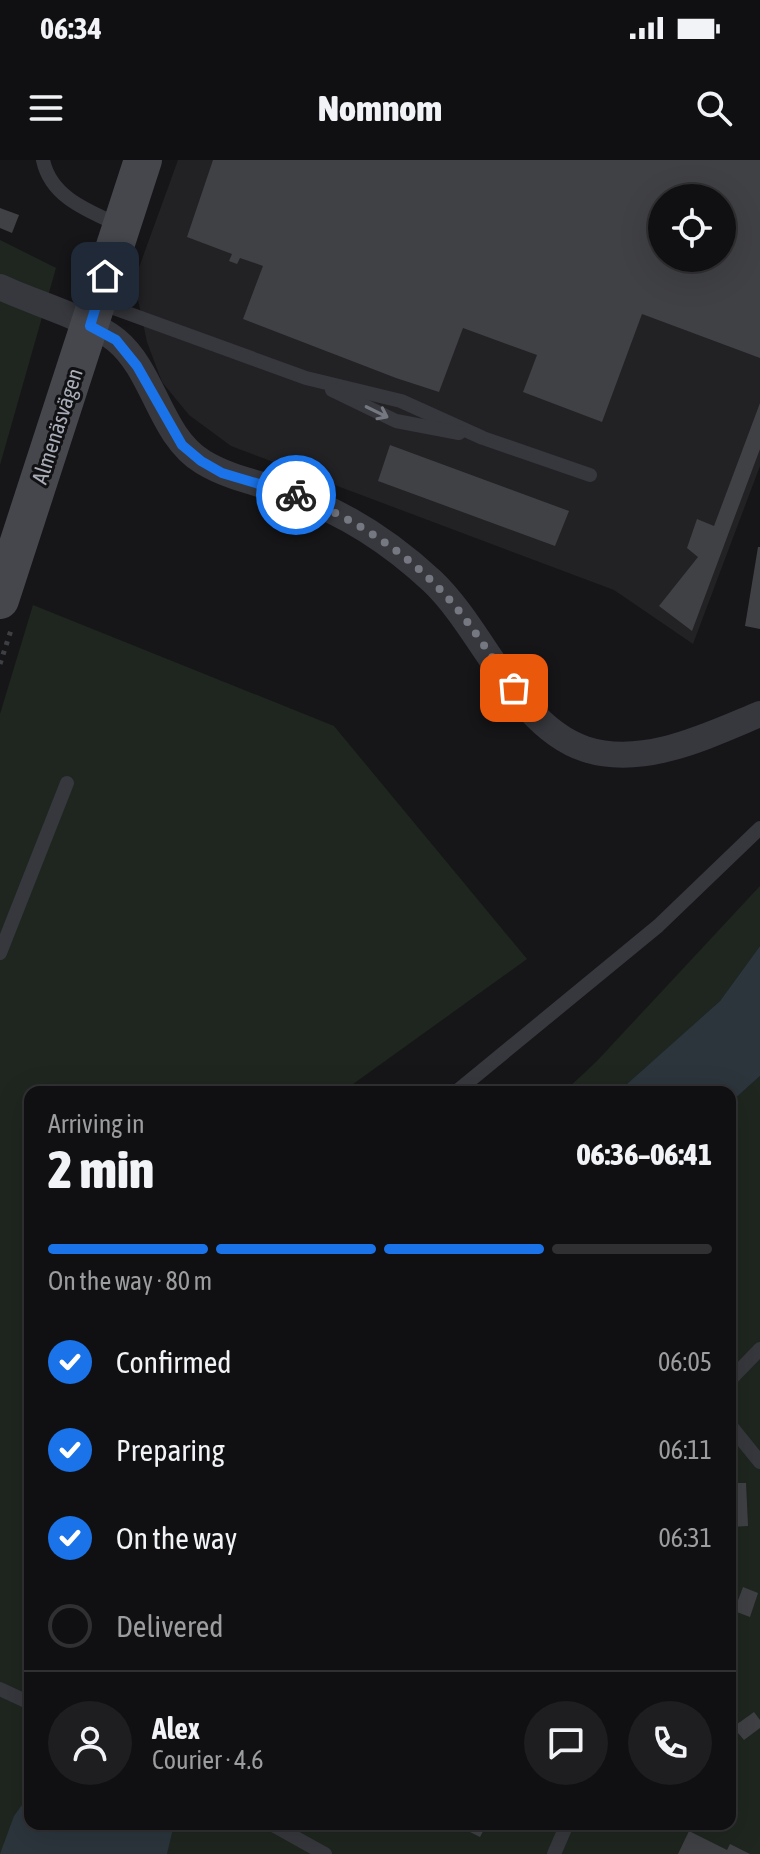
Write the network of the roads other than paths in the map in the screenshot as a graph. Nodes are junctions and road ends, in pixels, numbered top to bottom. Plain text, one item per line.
1 (43, 160) edge
2 (143, 160) edge
3 (121, 226) junction
4 (0, 287) edge
5 (94, 314) junction
6 (590, 475) dead end
7 (0, 600) edge
8 (760, 714) edge
9 (67, 783) dead end
10 (760, 828) edge
11 (0, 953) edge
12 (463, 1086) edge
13 (760, 1349) edge
14 (736, 1374) edge
15 (736, 1432) edge
16 (760, 1462) edge
17 (0, 1689) edge
18 (24, 1700) edge
19 (281, 1830) edge
20 (564, 1830) edge
21 (317, 1852) edge
22 (554, 1854) edge

1 - 3 lane
2 - 3 street, Almenäsvägen
3 - 5 street, Almenäsvägen
4 - 5 street
5 - 6 lane
5 - 7 street, Almenäsvägen
5 - 8 street
9 - 11 lane
10 - 12 lane
13 - 14 lane
15 - 16 lane
17 - 18 lane
19 - 21 lane
20 - 22 lane

